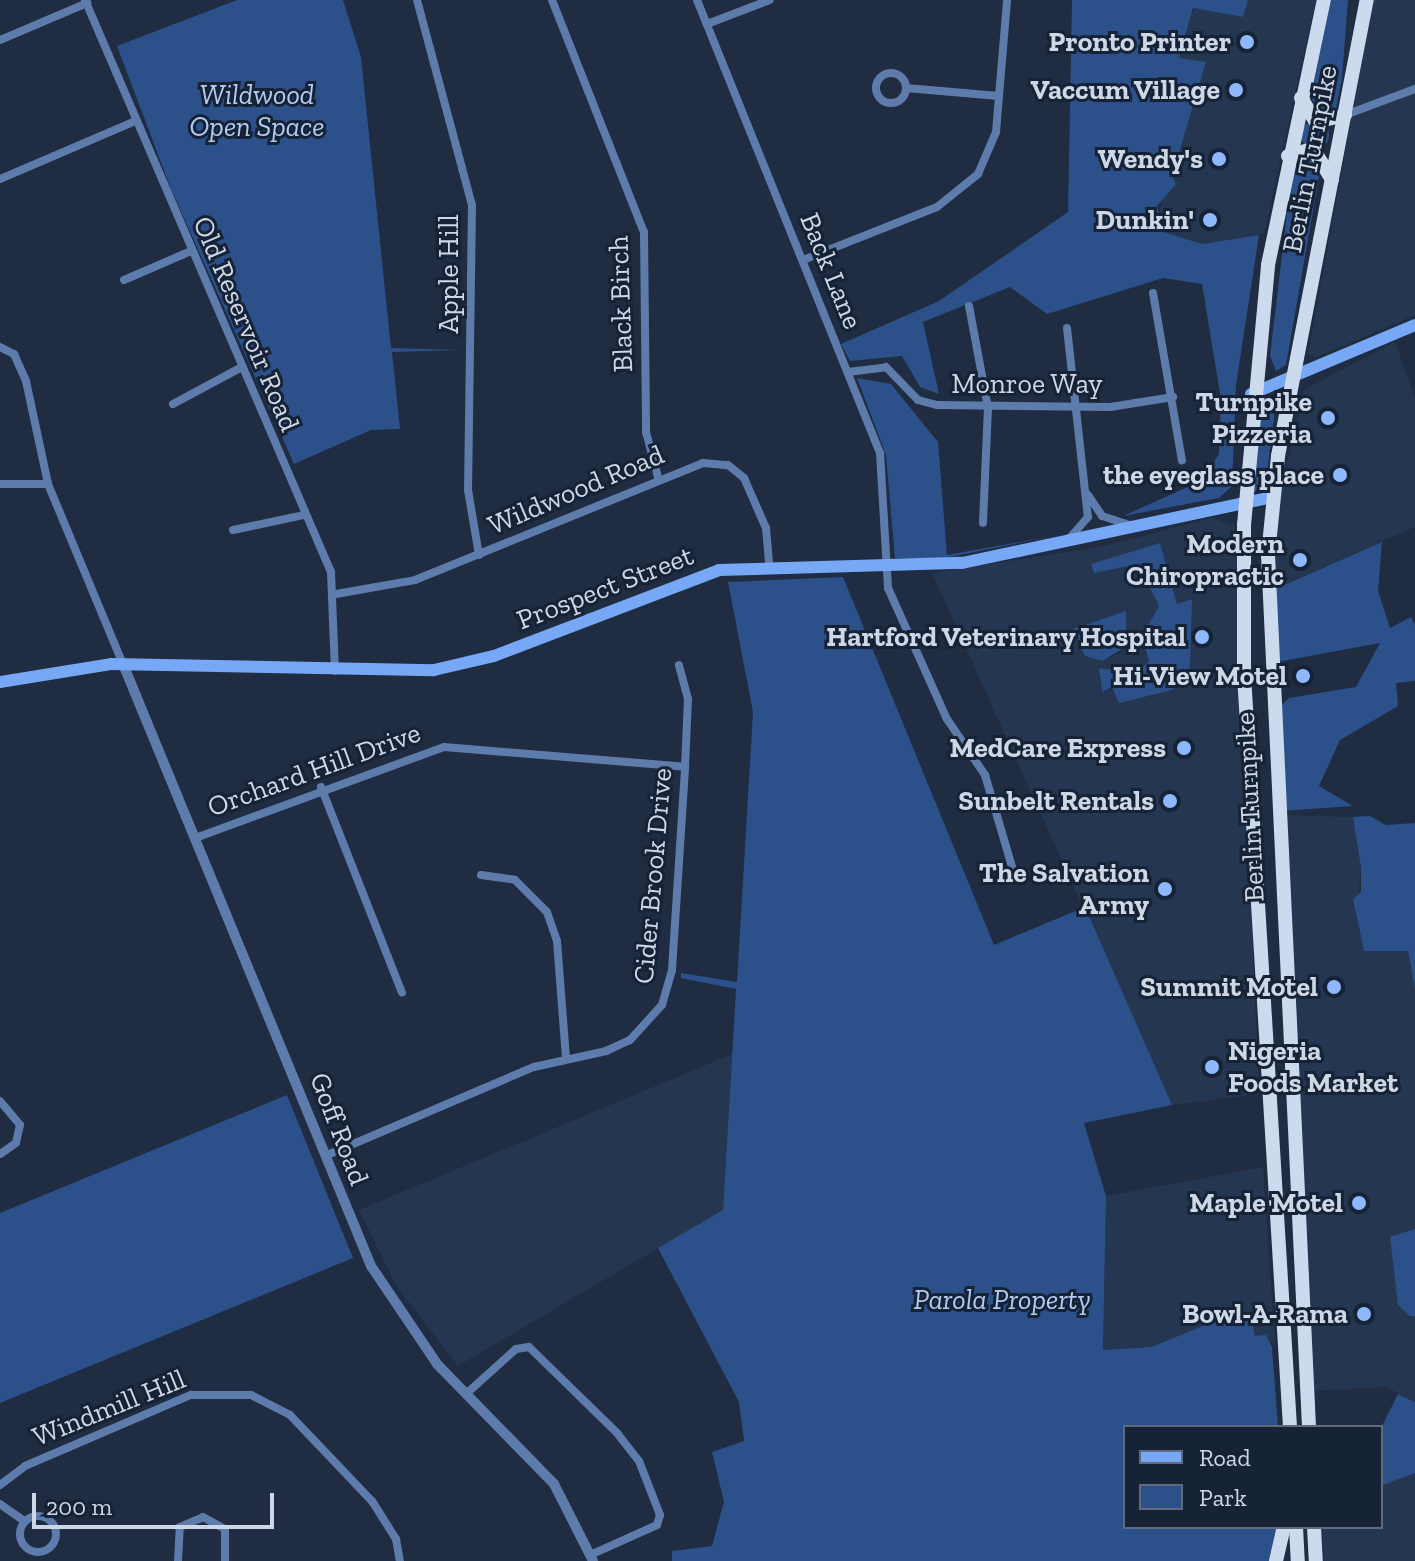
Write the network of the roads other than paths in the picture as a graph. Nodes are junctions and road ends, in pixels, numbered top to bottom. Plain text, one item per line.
1 (417, 0) edge
2 (552, 0) edge
3 (697, 0) edge
4 (770, 0) edge
5 (1007, 0) edge
6 (1324, 0) edge
7 (1367, 0) edge
8 (86, 2) edge
9 (707, 24) junction
10 (0, 40) edge
11 (906, 88) dead end
12 (1415, 89) edge
13 (999, 96) junction
14 (1301, 98) junction
15 (1345, 115) junction
16 (135, 121) junction
17 (1288, 156) junction
18 (0, 179) edge
19 (1332, 181) junction
20 (191, 251) junction
21 (803, 260) junction
22 (124, 280) dead end
23 (1153, 293) dead end
24 (969, 306) dead end
25 (1415, 325) edge
26 (1067, 328) dead end
27 (0, 347) edge
28 (242, 367) junction
29 (848, 372) junction
30 (1296, 376) junction
31 (1251, 394) junction
32 (1173, 397) junction
33 (987, 400) junction
34 (173, 404) dead end
35 (1080, 407) junction
36 (1182, 461) dead end
37 (658, 477) junction
38 (0, 484) edge
39 (48, 484) junction
40 (1084, 487) junction
41 (1273, 497) junction
42 (1245, 503) junction
43 (304, 515) junction
44 (983, 523) dead end
45 (1136, 527) junction
46 (233, 530) dead end
47 (1064, 543) junction
48 (479, 555) junction
49 (769, 564) junction
50 (885, 567) junction
51 (336, 594) junction
52 (123, 664) junction
53 (679, 665) dead end
54 (335, 671) junction
55 (0, 682) edge
56 (685, 767) junction
57 (321, 787) junction
58 (1277, 815) junction
59 (1251, 817) junction
60 (198, 837) junction
61 (481, 875) dead end
62 (1015, 877) dead end
63 (402, 993) dead end
64 (566, 1057) junction
65 (0, 1101) edge
66 (0, 1154) edge
67 (325, 1156) junction
68 (466, 1394) junction
69 (1290, 1425) edge
70 (1309, 1425) edge
71 (0, 1485) edge
72 (0, 1504) edge
73 (24, 1521) junction
74 (1284, 1529) edge
75 (1296, 1529) edge
76 (1314, 1529) edge
77 (592, 1558) edge
78 (178, 1561) edge
79 (225, 1561) edge
80 (400, 1561) edge
81 (1276, 1561) edge
82 (1298, 1561) edge
83 (1316, 1561) edge

1 - 48 street, Apple Hill
2 - 37 street, Black Birch
3 - 9 street, Back Lane
4 - 9 street
5 - 13 street
6 - 14 highway, Berlin Turnpike
7 - 15 highway, Berlin Turnpike
8 - 10 street
8 - 16 street, Old Reservoir Road
9 - 21 street, Back Lane
11 - 13 street
12 - 15 street
13 - 21 street
14 - 15 highway
14 - 17 highway, Berlin Turnpike
15 - 19 highway, Berlin Turnpike
16 - 18 street
16 - 20 street, Old Reservoir Road
17 - 19 highway
17 - 31 highway, Berlin Turnpike
19 - 30 highway, Berlin Turnpike
20 - 22 street
20 - 28 street, Old Reservoir Road
21 - 29 street, Back Lane
23 - 32 street
24 - 33 street
25 - 30 main road
26 - 35 street
27 - 39 street
28 - 34 street
28 - 43 street, Old Reservoir Road
29 - 33 street, Monroe Way
29 - 50 street, Back Lane
30 - 31 main road
30 - 41 highway, Berlin Turnpike
31 - 42 highway, Berlin Turnpike
32 - 35 street, Monroe Way
32 - 36 street
33 - 35 street, Monroe Way
33 - 44 street
35 - 40 street
37 - 48 street, Wildwood Road
37 - 49 street, Wildwood Road
38 - 39 street
39 - 52 street
40 - 45 street
40 - 47 street
41 - 42 main road, Prospect Street
41 - 58 highway, Berlin Turnpike
42 - 45 main road, Prospect Street
42 - 59 highway, Berlin Turnpike
43 - 46 street
43 - 51 street, Old Reservoir Road
45 - 47 main road, Prospect Street
47 - 50 main road, Prospect Street
48 - 51 street, Wildwood Road
49 - 50 main road, Prospect Street
49 - 54 main road, Prospect Street
50 - 62 street
51 - 54 street, Old Reservoir Road
52 - 54 main road, Prospect Street
52 - 55 main road, Prospect Street
52 - 60 street, Goff Road
53 - 56 street, Cider Brook Drive
56 - 57 street, Orchard Hill Drive
56 - 64 street, Cider Brook Drive
57 - 60 street, Orchard Hill Drive
57 - 63 street
58 - 59 highway
58 - 70 highway, Berlin Turnpike
59 - 69 highway, Berlin Turnpike
60 - 67 street, Goff Road
61 - 64 street
64 - 67 street, Cider Brook Drive
65 - 66 street
67 - 68 street, Goff Road
68 - 77 street, Goff Road
68 - 77 street
71 - 80 street, Windmill Hill
72 - 73 street
73 - 73 street
74 - 81 highway
75 - 82 highway
76 - 83 highway
78 - 79 street

